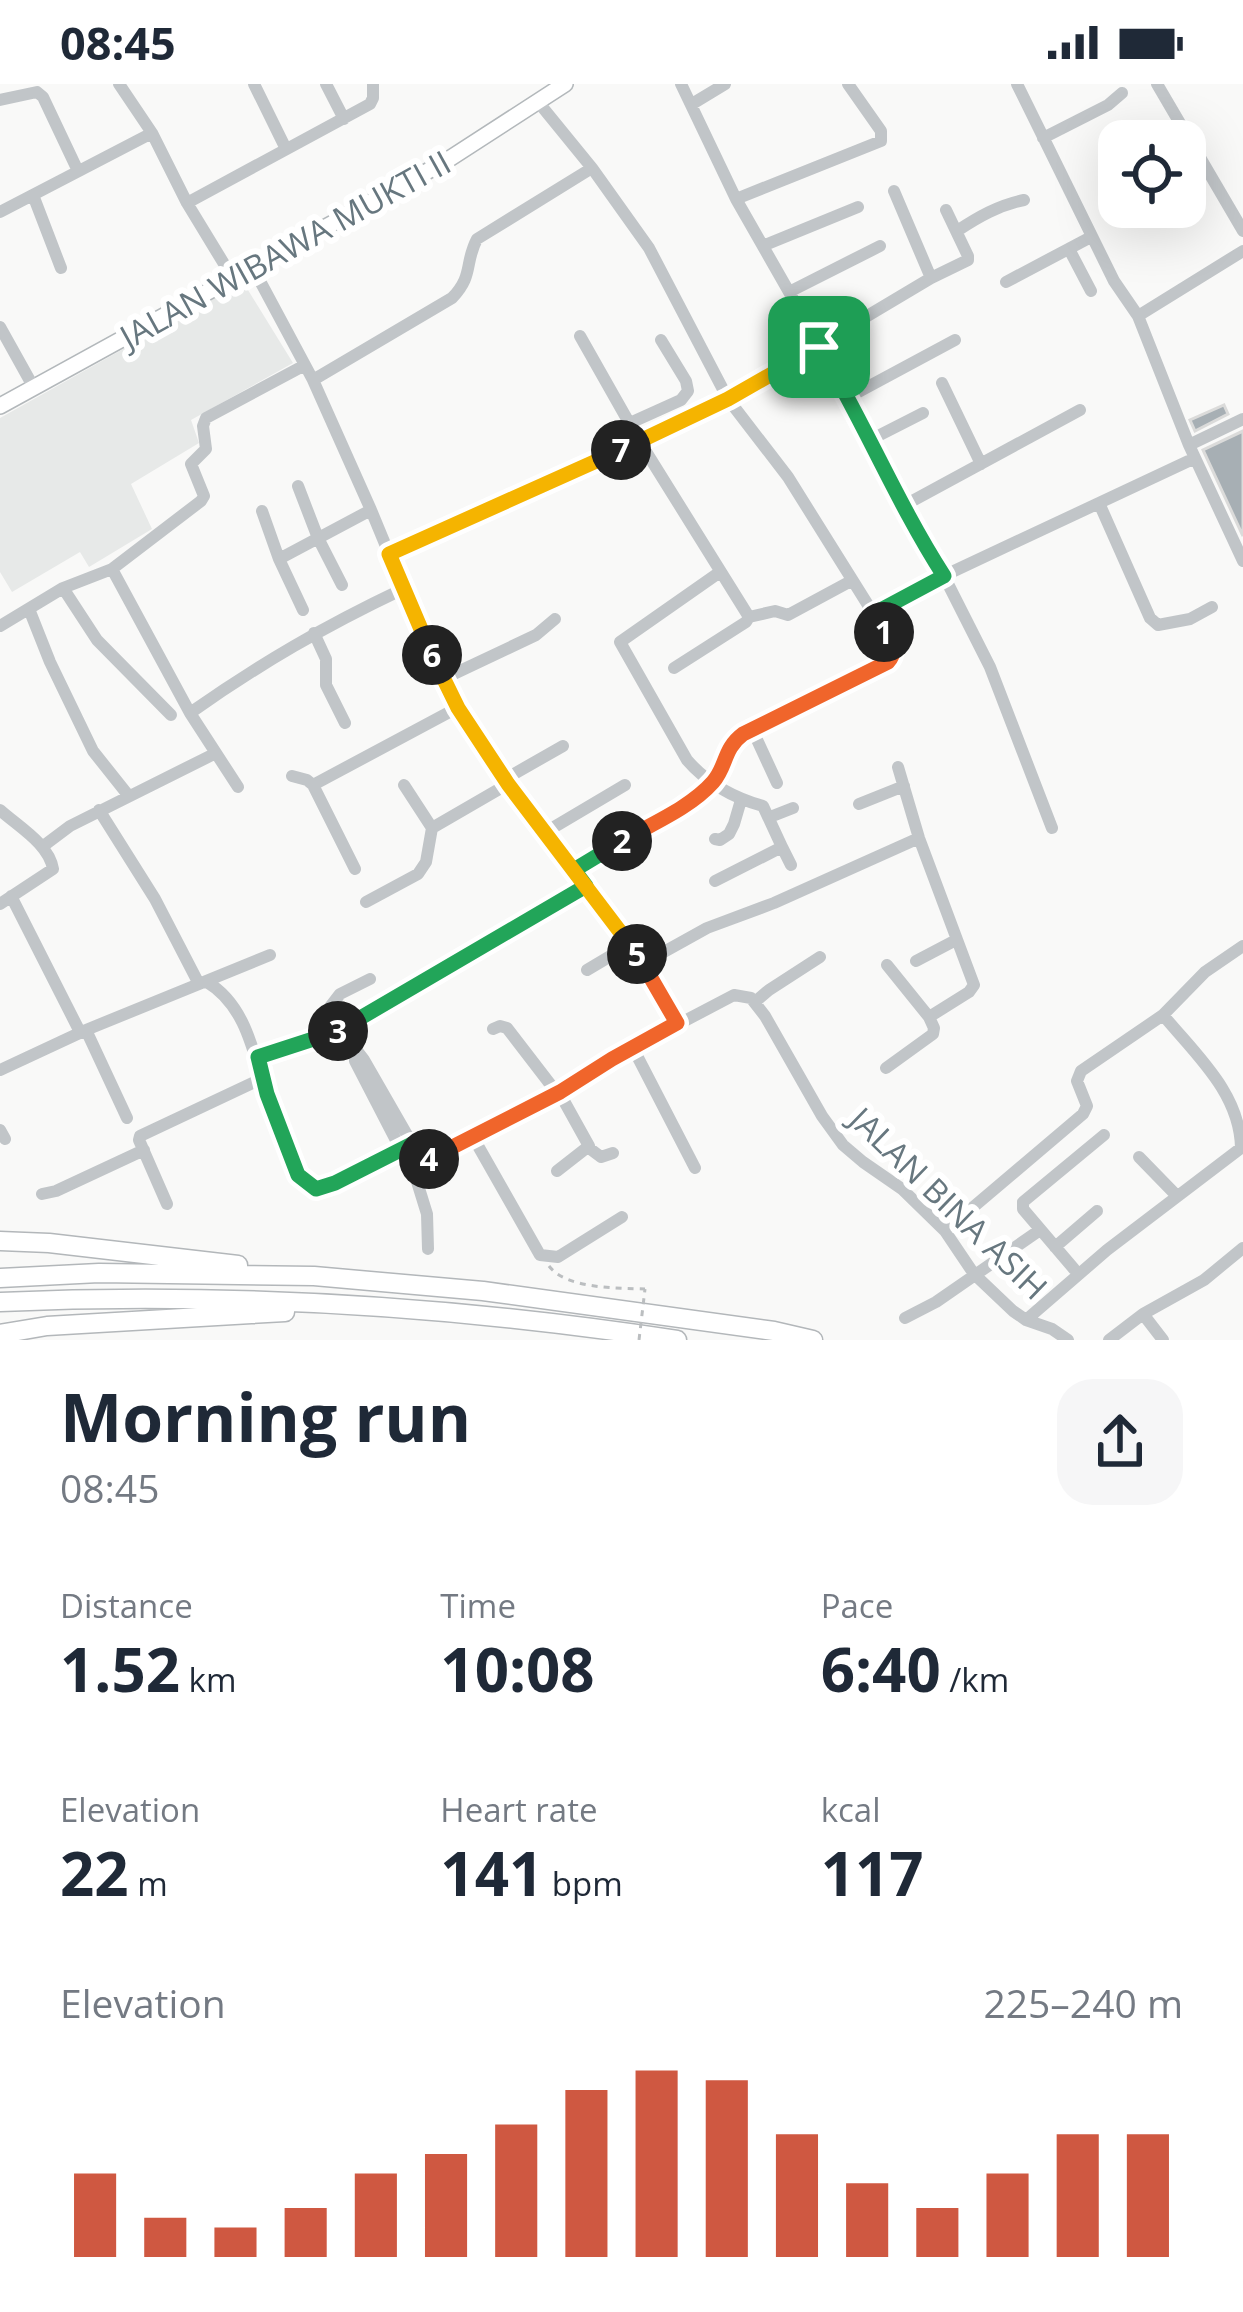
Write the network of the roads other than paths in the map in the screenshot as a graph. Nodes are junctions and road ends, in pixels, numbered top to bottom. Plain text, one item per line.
1 (119, 84) edge
2 (254, 84) edge
3 (326, 84) edge
4 (373, 84) edge
5 (565, 84) edge
6 (681, 84) edge
7 (725, 84) edge
8 (848, 84) edge
9 (1018, 84) edge
10 (1157, 84) edge
11 (1123, 92) dead end
12 (0, 100) edge
13 (539, 103) junction
14 (692, 104) junction
15 (339, 117) junction
16 (152, 133) junction
17 (1043, 138) junction
18 (285, 146) junction
19 (592, 168) junction
20 (78, 171) junction
21 (894, 191) dead end
22 (33, 195) junction
23 (736, 199) junction
24 (1024, 200) dead end
25 (187, 203) junction
26 (858, 207) dead end
27 (946, 210) dead end
28 (0, 212) edge
29 (956, 231) junction
30 (1243, 231) edge
31 (1091, 238) junction
32 (765, 245) junction
33 (880, 246) dead end
34 (1069, 249) junction
35 (1243, 251) edge
36 (252, 266) junction
37 (62, 268) dead end
38 (232, 277) junction
39 (932, 278) junction
40 (1006, 282) dead end
41 (790, 291) junction
42 (1091, 291) dead end
43 (1138, 316) junction
44 (0, 327) edge
45 (580, 336) dead end
46 (661, 340) dead end
47 (955, 340) dead end
48 (819, 347) junction
49 (305, 365) junction
50 (313, 380) junction
51 (942, 383) dead end
52 (34, 388) junction
53 (849, 397) junction
54 (728, 399) junction
55 (0, 406) edge
56 (1080, 410) dead end
57 (923, 413) dead end
58 (1243, 418) edge
59 (630, 423) junction
60 (870, 440) junction
61 (640, 442) junction
62 (1192, 452) junction
63 (981, 464) junction
64 (298, 487) dead end
65 (1099, 503) junction
66 (903, 506) junction
67 (371, 510) junction
68 (262, 511) dead end
69 (319, 538) junction
70 (389, 554) junction
71 (280, 560) junction
72 (1243, 561) edge
73 (112, 569) junction
74 (720, 572) junction
75 (944, 576) junction
76 (851, 581) junction
77 (342, 586) dead end
78 (63, 588) junction
79 (404, 589) junction
80 (1211, 607) dead end
81 (29, 609) junction
82 (303, 610) dead end
83 (873, 614) junction
84 (749, 617) junction
85 (555, 619) dead end
86 (0, 626) edge
87 (314, 633) junction
88 (674, 668) dead end
89 (443, 679) junction
90 (458, 708) junction
91 (190, 713) junction
92 (171, 716) dead end
93 (346, 723) dead end
94 (753, 731) junction
95 (563, 746) dead end
96 (214, 754) junction
97 (898, 767) dead end
98 (292, 776) dead end
99 (506, 782) junction
100 (712, 782) junction
101 (776, 783) dead end
102 (313, 785) junction
103 (404, 785) dead end
104 (625, 785) dead end
105 (904, 786) junction
106 (238, 788) dead end
107 (128, 795) junction
108 (741, 800) junction
109 (859, 804) dead end
110 (793, 808) dead end
111 (0, 810) edge
112 (99, 810) junction
113 (770, 817) junction
114 (432, 828) junction
115 (1052, 828) dead end
116 (544, 833) junction
117 (715, 838) dead end
118 (919, 838) junction
119 (42, 847) junction
120 (782, 847) junction
121 (791, 865) dead end
122 (355, 869) dead end
123 (574, 870) junction
124 (715, 880) dead end
125 (586, 886) junction
126 (940, 890) junction
127 (925, 896) dead end
128 (6, 900) edge
129 (366, 902) dead end
130 (956, 940) junction
131 (629, 945) junction
132 (1243, 946) edge
133 (270, 955) dead end
134 (820, 957) dead end
135 (916, 961) dead end
136 (644, 963) junction
137 (887, 965) dead end
138 (587, 970) dead end
139 (370, 979) dead end
140 (203, 983) junction
141 (755, 1001) junction
142 (1163, 1015) junction
143 (928, 1017) junction
144 (677, 1023) junction
145 (493, 1029) dead end
146 (341, 1030) junction
147 (83, 1031) junction
148 (347, 1045) dead end
149 (633, 1048) junction
150 (258, 1057) junction
151 (886, 1068) dead end
152 (0, 1070) edge
153 (263, 1078) junction
154 (558, 1093) junction
155 (127, 1118) dead end
156 (1104, 1135) dead end
157 (472, 1137) junction
158 (589, 1148) junction
159 (144, 1150) junction
160 (410, 1150) junction
161 (613, 1153) dead end
162 (1139, 1157) dead end
163 (695, 1168) dead end
164 (556, 1171) dead end
165 (42, 1194) dead end
166 (1177, 1196) junction
167 (167, 1204) dead end
168 (1097, 1211) dead end
169 (622, 1217) dead end
170 (1040, 1229) junction
171 (944, 1231) junction
172 (2, 1240) edge
173 (1055, 1247) junction
174 (1243, 1248) edge
175 (428, 1249) dead end
176 (1074, 1269) dead end
177 (974, 1274) junction
178 (314, 1276) junction
179 (0, 1278) edge
180 (0, 1302) edge
181 (343, 1306) junction
182 (1143, 1314) junction
183 (905, 1318) dead end
184 (1026, 1320) junction
185 (0, 1334) edge
186 (1051, 1335) edge
187 (676, 1340) edge
188 (813, 1340) edge
189 (1068, 1340) edge
190 (1108, 1340) edge
191 (1163, 1340) edge

1 - 16 street
2 - 18 street
3 - 15 street
4 - 15 street
5 - 13 main road, JALAN WIBAWA MUKTI II
6 - 14 street
7 - 14 street
8 - 23 street
9 - 17 street
10 - 30 street
11 - 17 street
12 - 20 street
13 - 19 street
13 - 36 main road, JALAN WIBAWA MUKTI II
14 - 23 street
15 - 18 street
16 - 20 street
16 - 25 street
17 - 31 street
18 - 25 street
19 - 50 street
19 - 54 street
20 - 22 street
21 - 39 street
22 - 28 street
22 - 37 street
23 - 32 street
24 - 29 street
25 - 38 street
26 - 32 street
27 - 29 street
29 - 39 street
31 - 34 street
31 - 43 street
32 - 41 street
33 - 41 street
34 - 40 street
34 - 42 street
35 - 43 street
36 - 38 main road, JALAN WIBAWA MUKTI II
36 - 49 street
38 - 52 main road, JALAN WIBAWA MUKTI II
39 - 48 street
41 - 48 street
43 - 62 street
44 - 52 street
45 - 59 street
46 - 59 street
47 - 53 street
48 - 53 street
48 - 54 street
49 - 50 street
49 - 73 street
50 - 67 street
51 - 63 street
52 - 55 main road, JALAN WIBAWA MUKTI II
53 - 60 street
54 - 61 street
54 - 76 street
56 - 63 street
57 - 60 street
58 - 62 street
59 - 61 street
60 - 66 street
61 - 70 street
61 - 74 street
62 - 65 street
62 - 72 street
63 - 66 street
64 - 69 street
65 - 75 street
65 - 80 street
66 - 75 street
67 - 69 street
67 - 70 street
68 - 71 street
69 - 71 street
69 - 77 street
70 - 79 street
71 - 82 street
73 - 78 street
73 - 91 street
74 - 84 street
74 - 100 street
75 - 83 street
75 - 115 street
76 - 83 street
76 - 84 street
78 - 81 street
78 - 92 street
79 - 87 street
79 - 89 street
81 - 86 street
81 - 107 street
83 - 94 street
84 - 88 street
85 - 89 street
87 - 91 street
87 - 93 street
89 - 90 street
90 - 99 street
90 - 102 street
91 - 96 street
94 - 100 street
94 - 101 street
95 - 99 street
96 - 106 street
96 - 107 street
97 - 105 street
98 - 102 street
99 - 114 street
99 - 116 street
100 - 108 street
100 - 123 street
102 - 122 street
103 - 114 street
104 - 116 street
105 - 109 street
105 - 118 street
107 - 112 street
108 - 113 street
108 - 117 street
110 - 113 street
111 - 119 street
112 - 119 street
112 - 140 street
113 - 120 street
114 - 129 street
116 - 123 street
118 - 126 street
118 - 136 street
119 - 128 street
120 - 121 street
120 - 124 street
123 - 125 street
125 - 131 street
125 - 146 street
126 - 127 street
126 - 130 street
128 - 147 street
130 - 135 street
130 - 143 street
131 - 136 street
131 - 138 street
132 - 142 street
133 - 140 street
134 - 141 street
136 - 144 street
137 - 143 street
139 - 146 street
140 - 147 street
140 - 150 street
141 - 144 street
141 - 171 street, JALAN BINA ASIH
142 - 166 street
142 - 171 street
143 - 151 street
144 - 149 street
145 - 154 street
146 - 150 street
146 - 160 street
147 - 152 street
147 - 155 street
148 - 160 street
149 - 154 street
149 - 163 street
150 - 153 street
153 - 159 street
153 - 160 street
154 - 157 street
154 - 158 street
156 - 170 street
157 - 160 street
157 - 169 street
158 - 161 street
158 - 164 street
159 - 165 street
159 - 167 street
160 - 175 street
162 - 166 street
166 - 184 street
168 - 173 street
170 - 173 street
170 - 177 street
171 - 177 street, JALAN BINA ASIH
172 - 178 highway
173 - 176 street
174 - 182 street
177 - 183 street
177 - 184 street, JALAN BINA ASIH
178 - 179 highway
178 - 188 highway
180 - 181 highway
181 - 185 highway
181 - 187 highway
182 - 190 street
182 - 191 street
184 - 186 street, JALAN BINA ASIH
186 - 189 street, JALAN BINA ASIH

